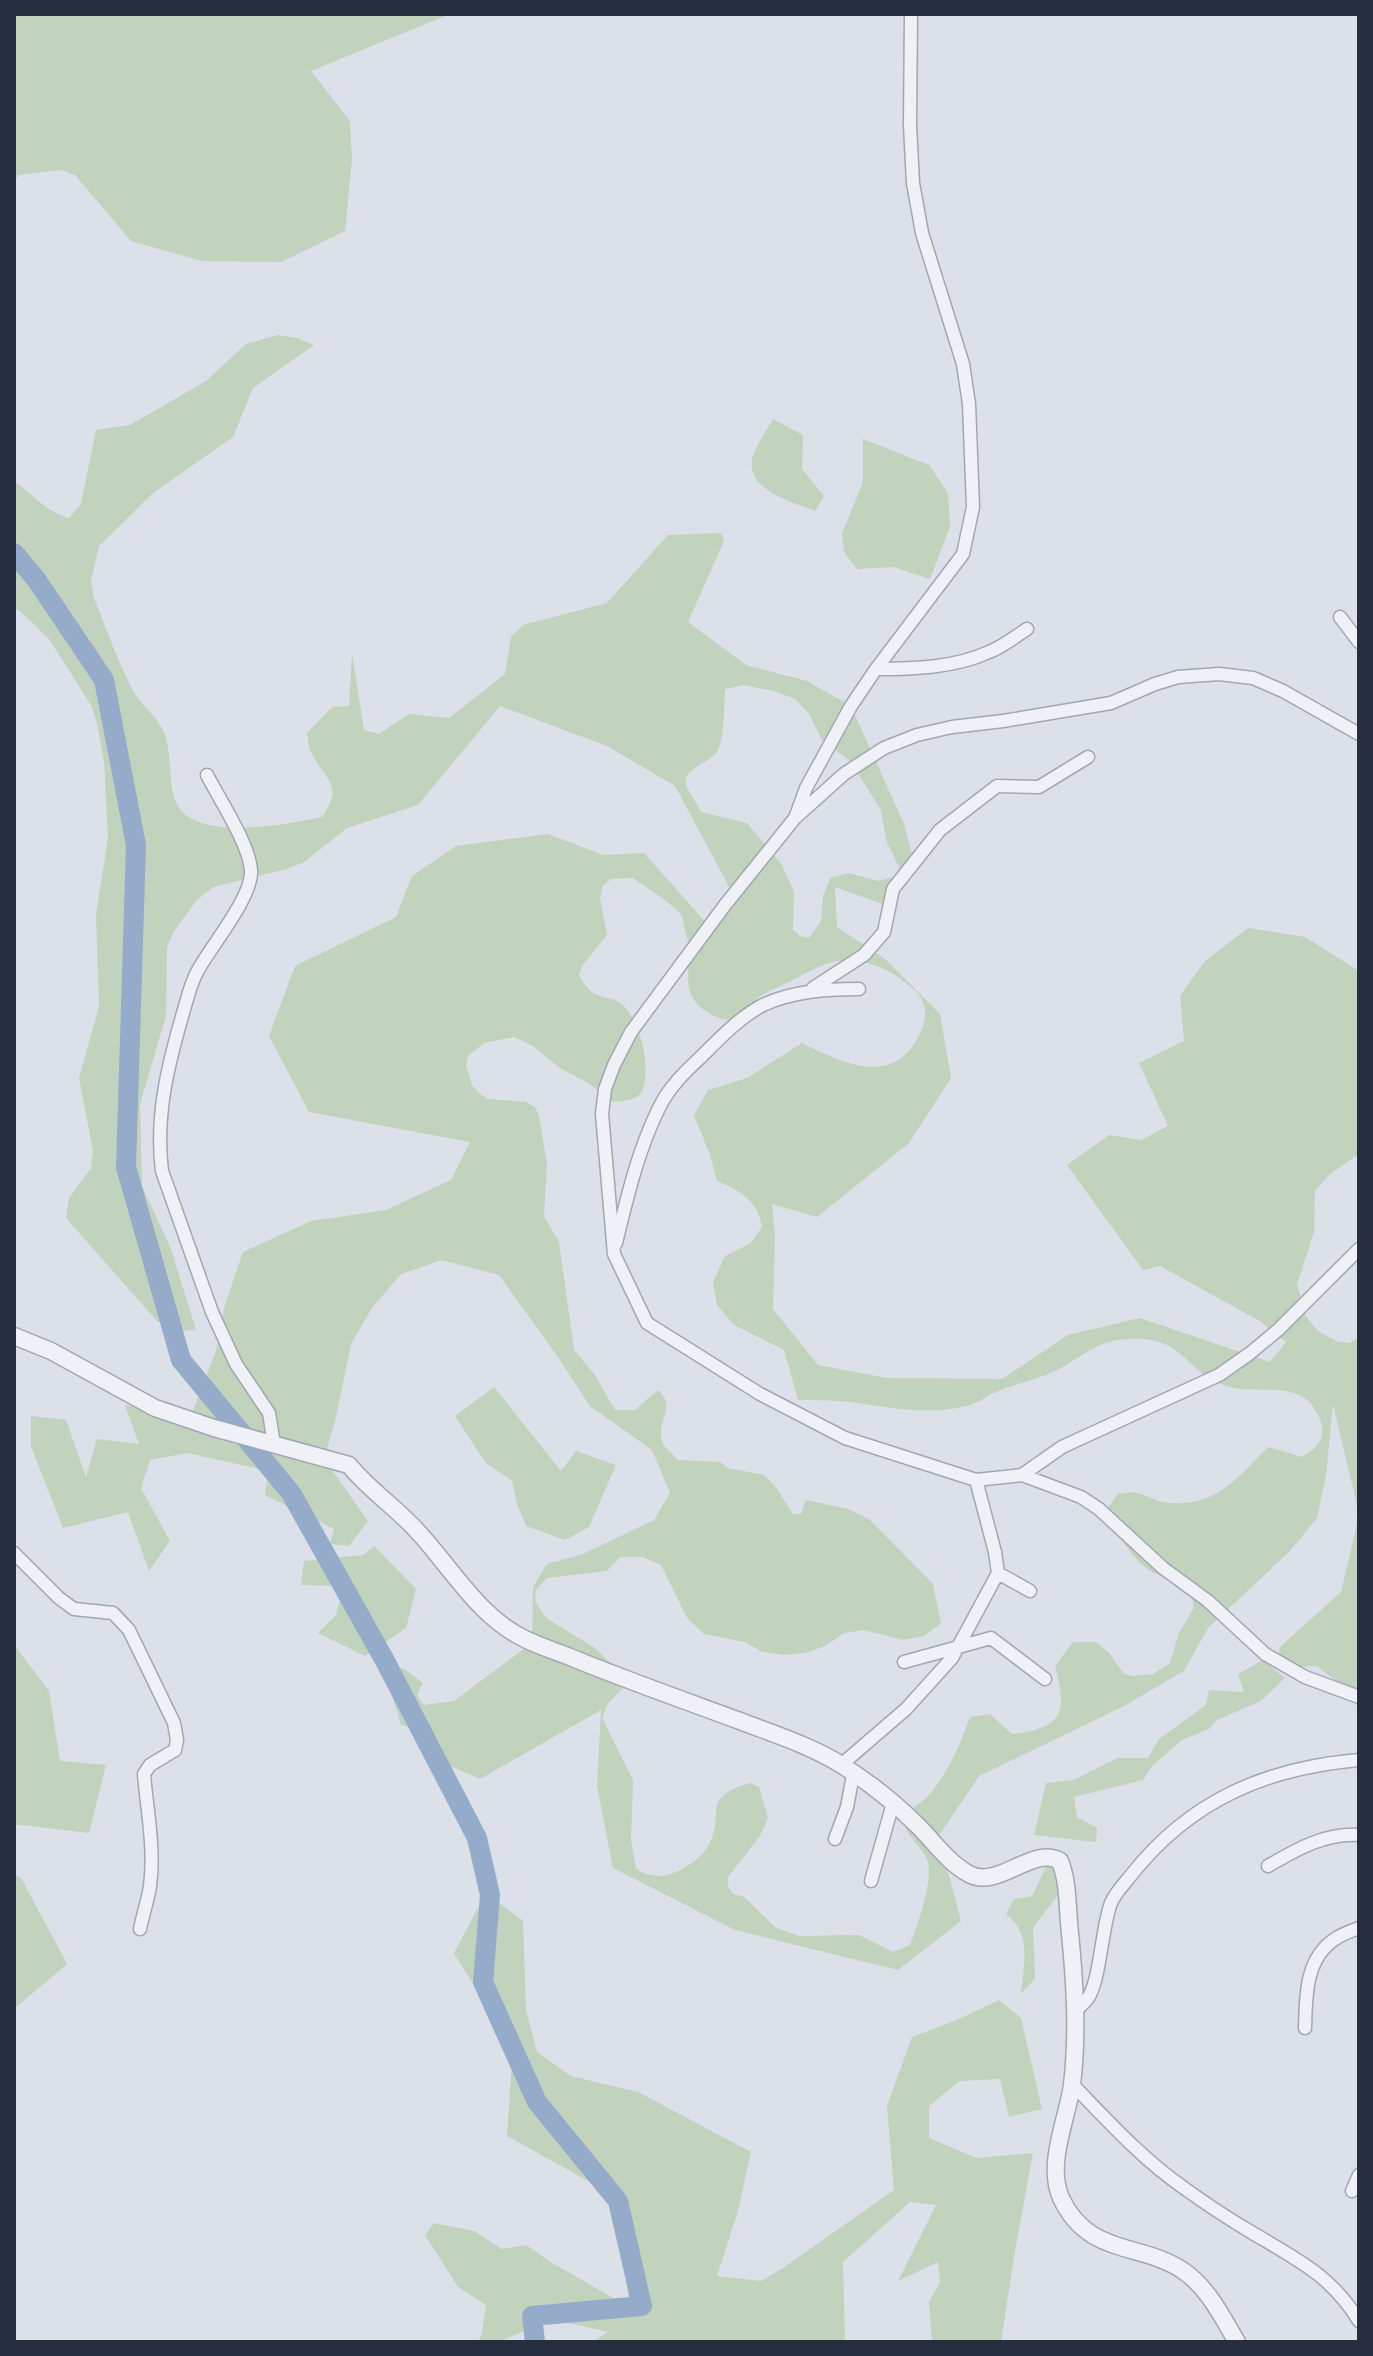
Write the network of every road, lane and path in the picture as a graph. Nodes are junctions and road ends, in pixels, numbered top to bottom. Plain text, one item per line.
1 (911, 14) edge
2 (1340, 617) dead end
3 (1027, 629) dead end
4 (1359, 642) edge
5 (876, 669) junction
6 (1359, 734) edge
7 (1088, 757) dead end
8 (207, 775) dead end
9 (795, 818) junction
10 (859, 989) dead end
11 (807, 992) junction
12 (1359, 1249) edge
13 (614, 1254) junction
14 (14, 1336) edge
15 (274, 1444) junction
16 (1022, 1475) junction
17 (976, 1480) junction
18 (14, 1553) edge
19 (998, 1573) junction
20 (1030, 1591) dead end
21 (961, 1645) junction
22 (904, 1662) dead end
23 (1045, 1679) dead end
24 (1359, 1697) edge
25 (1359, 1760) edge
26 (847, 1770) junction
27 (893, 1803) junction
28 (1359, 1835) edge
29 (835, 1839) dead end
30 (1268, 1866) dead end
31 (871, 1881) dead end
32 (1359, 1928) edge
33 (140, 1929) dead end
34 (1075, 2011) junction
35 (1305, 2028) dead end
36 (1072, 2084) junction
37 (1359, 2175) edge
38 (1352, 2191) dead end
39 (1359, 2321) edge
40 (1237, 2342) edge

1 - 5 street
2 - 4 street
3 - 5 street
5 - 9 street
6 - 9 street
7 - 11 street
8 - 15 street
9 - 13 street
10 - 11 street
11 - 13 street
12 - 16 street
13 - 17 street
14 - 15 street
15 - 26 street
16 - 17 street
16 - 24 street
17 - 19 street
18 - 33 street
19 - 20 street
19 - 21 street
21 - 22 street
21 - 23 street
21 - 26 street
25 - 34 street
26 - 27 street
26 - 29 street
27 - 31 street
27 - 34 street
28 - 30 street
32 - 35 street
34 - 36 street
36 - 39 street
36 - 40 street
37 - 38 street

